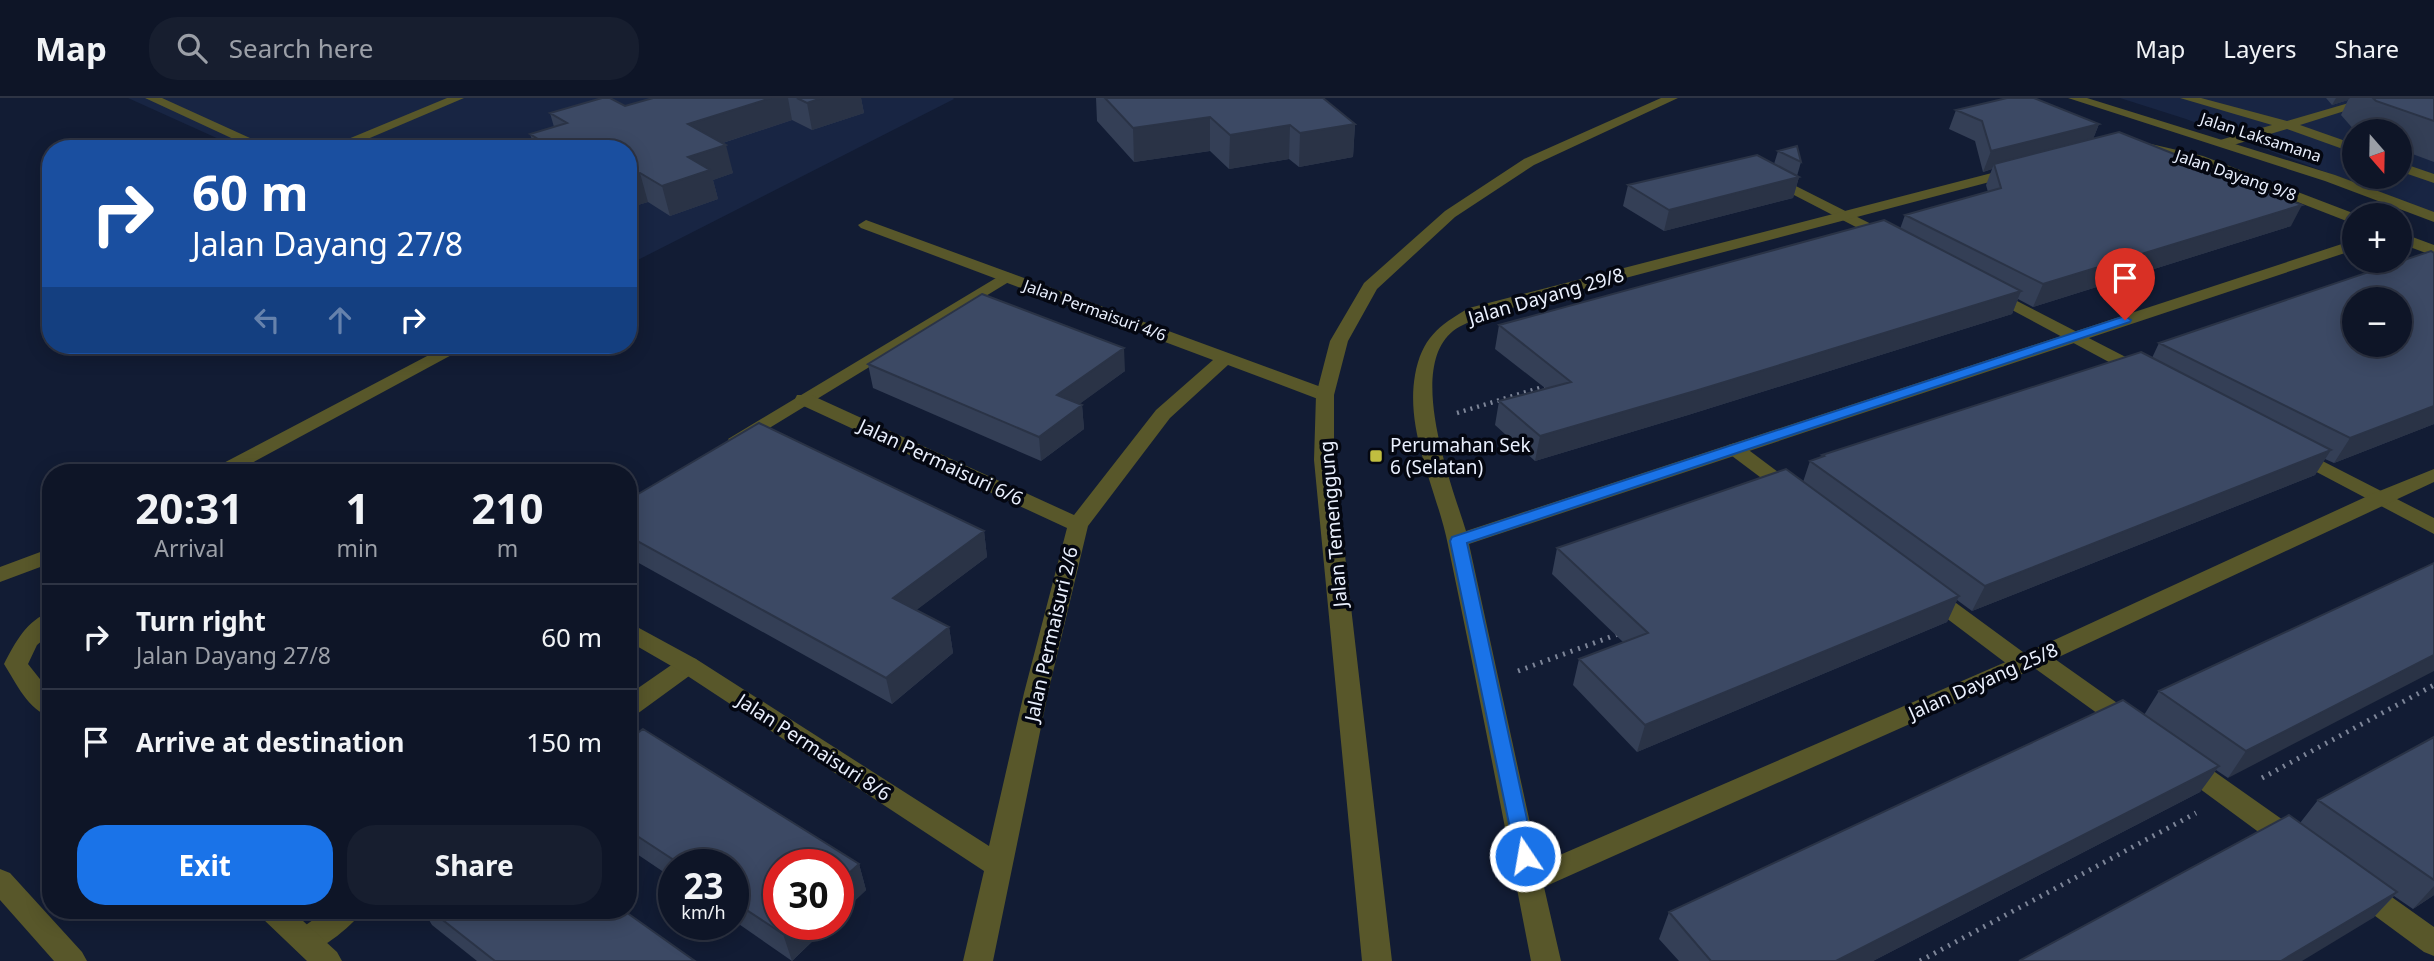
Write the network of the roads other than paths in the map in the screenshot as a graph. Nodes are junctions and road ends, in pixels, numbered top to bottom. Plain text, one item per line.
1 (152, 98) edge
2 (458, 98) edge
3 (1672, 98) edge
4 (2074, 98) edge
5 (2186, 98) edge
6 (2381, 101) edge
7 (2287, 125) junction
8 (247, 140) edge
9 (353, 140) edge
10 (2225, 143) junction
11 (2127, 145) edge
12 (2342, 145) edge
13 (2035, 165) edge
14 (1756, 170) edge
15 (2412, 171) edge
16 (2434, 179) edge
17 (2342, 214) edge
18 (1846, 216) junction
19 (2434, 217) edge
20 (866, 225) dead end
21 (2412, 242) edge
22 (1907, 248) edge
23 (2342, 249) edge
24 (2434, 251) edge
25 (1006, 277) junction
26 (1979, 286) edge
27 (2074, 336) junction
28 (444, 354) edge
29 (1225, 358) junction
30 (2157, 380) edge
31 (1325, 395) junction
32 (804, 399) junction
33 (722, 448) edge
34 (2286, 448) edge
35 (1735, 449) junction
36 (236, 464) edge
37 (2434, 475) edge
38 (2379, 498) junction
39 (1808, 504) edge
40 (1077, 525) junction
41 (2434, 527) edge
42 (1458, 541) junction
43 (42, 559) edge
44 (0, 575) edge
45 (1915, 584) edge
46 (42, 628) edge
47 (637, 635) edge
48 (2030, 661) junction
49 (688, 665) junction
50 (42, 700) edge
51 (637, 702) edge
52 (2315, 858) edge
53 (998, 866) junction
54 (2337, 873) edge
55 (0, 881) edge
56 (1530, 881) junction
57 (282, 919) edge
58 (337, 919) edge
59 (306, 941) junction
60 (2434, 943) edge
61 (72, 961) edge
62 (327, 961) edge
63 (978, 961) edge
64 (1377, 961) edge
65 (1546, 961) edge

1 - 8 street
2 - 9 street
3 - 31 street, Jalan Temenggung
4 - 10 street, Jalan Laksamana
5 - 7 street
6 - 7 street
7 - 10 street
7 - 12 street
10 - 19 street, Jalan Laksamana
11 - 17 street, Jalan Dayang 9/8
13 - 18 street, Jalan Dayang 29/8
14 - 18 street
15 - 16 street
18 - 22 street
18 - 42 street, Jalan Dayang 29/8
20 - 25 street, Jalan Permaisuri 4/6
21 - 24 street
23 - 27 street
25 - 29 street, Jalan Permaisuri 4/6
25 - 32 street
26 - 27 street
27 - 30 street
27 - 35 street
28 - 36 street
29 - 31 street, Jalan Permaisuri 4/6
29 - 40 street, Jalan Permaisuri 2/6
31 - 64 street, Jalan Temenggung
32 - 33 street
32 - 40 street, Jalan Permaisuri 6/6
34 - 38 street
35 - 39 street
35 - 42 street
37 - 38 street, Jalan Dayang 25/8
38 - 41 street
38 - 48 street, Jalan Dayang 25/8
40 - 53 street, Jalan Permaisuri 2/6
42 - 56 street, Jalan Dayang 29/8
43 - 44 street
45 - 48 street
46 - 50 street
47 - 49 street, Jalan Permaisuri 8/6
48 - 52 street
48 - 56 street, Jalan Dayang 25/8
49 - 51 street
49 - 53 street, Jalan Permaisuri 8/6
53 - 63 street, Jalan Permaisuri 2/6
54 - 60 street
55 - 61 street
56 - 65 street, Jalan Dayang 29/8
57 - 59 street
58 - 59 street
59 - 62 street

